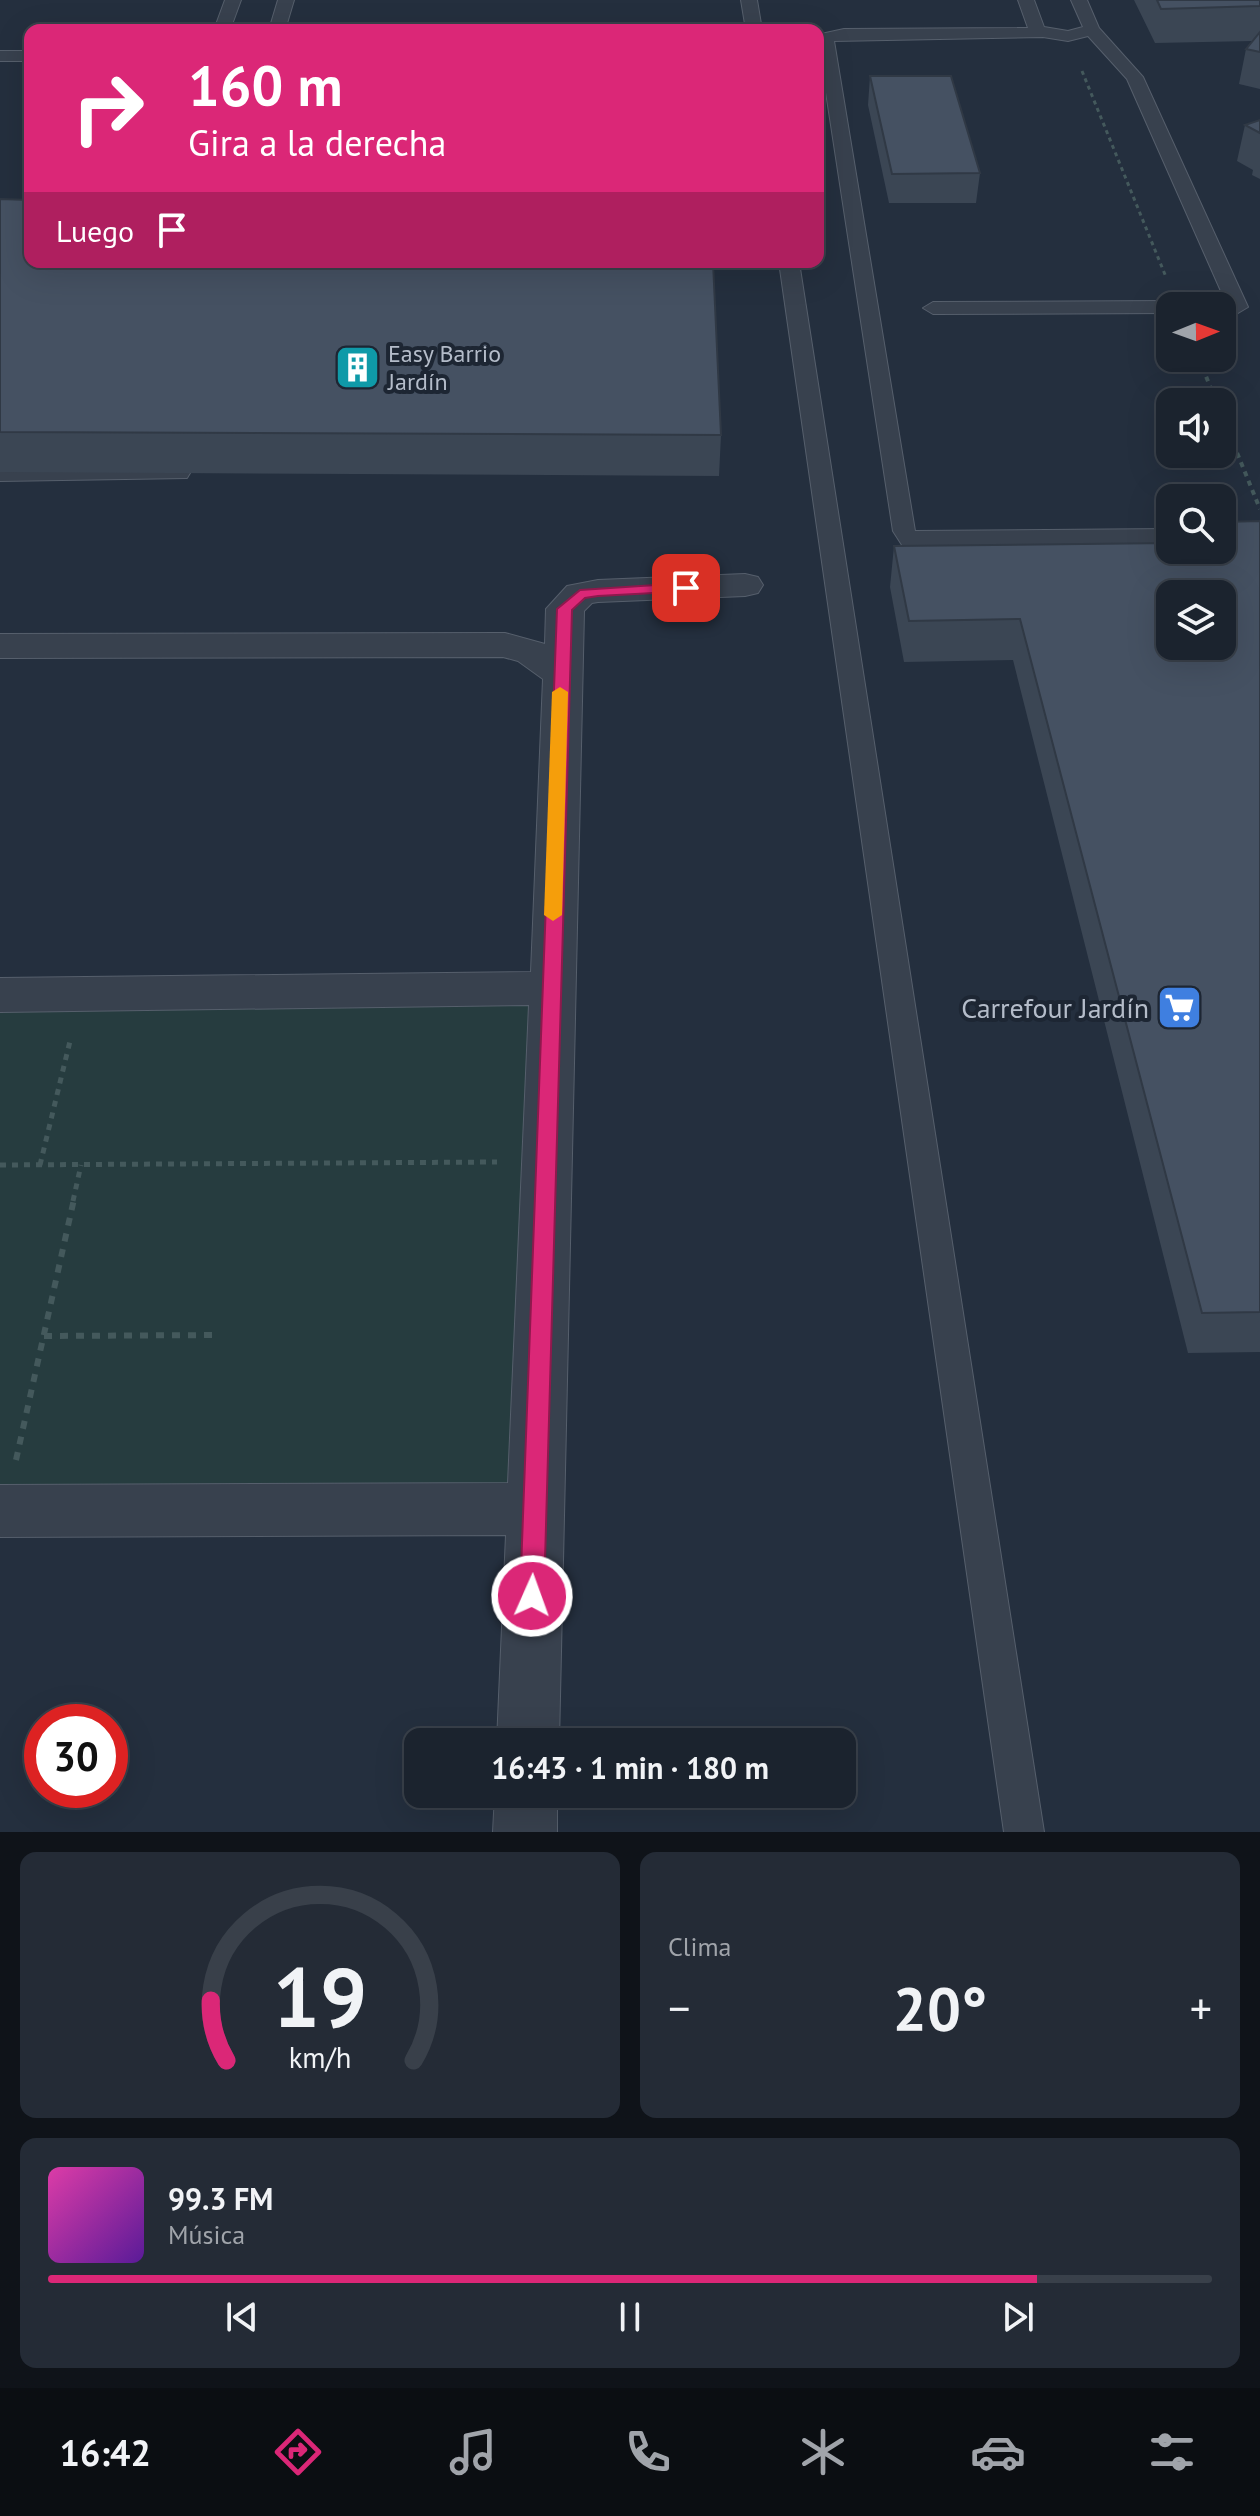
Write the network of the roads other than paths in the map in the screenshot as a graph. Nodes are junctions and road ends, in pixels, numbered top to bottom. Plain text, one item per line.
1 (233, 0) edge
2 (286, 0) edge
3 (749, 0) edge
4 (1026, 0) edge
5 (1079, 0) edge
6 (224, 24) edge
7 (279, 24) edge
8 (753, 24) edge
9 (1092, 30) junction
10 (1038, 32) junction
11 (0, 56) edge
12 (24, 56) edge
13 (790, 268) edge
14 (1224, 292) edge
15 (1156, 307) edge
16 (1236, 307) edge
17 (1260, 307) edge
18 (933, 308) dead end
19 (206, 473) edge
20 (0, 474) edge
21 (1156, 536) edge
22 (745, 585) dead end
23 (0, 646) edge
24 (560, 673) junction
25 (551, 988) junction
26 (0, 995) edge
27 (535, 1509) junction
28 (2, 1511) edge
29 (528, 1728) edge
30 (526, 1808) edge
31 (525, 1832) edge
32 (1024, 1832) edge

1 - 6 lane
2 - 7 lane
3 - 8 lane
4 - 10 lane
5 - 9 lane
9 - 10 lane
9 - 14 lane
10 - 21 lane
11 - 12 lane
13 - 32 lane
15 - 18 lane
16 - 17 lane
19 - 20 lane
22 - 24 street
23 - 24 street
24 - 25 street
25 - 26 street
25 - 27 street
27 - 28 street
27 - 29 street
30 - 31 street

